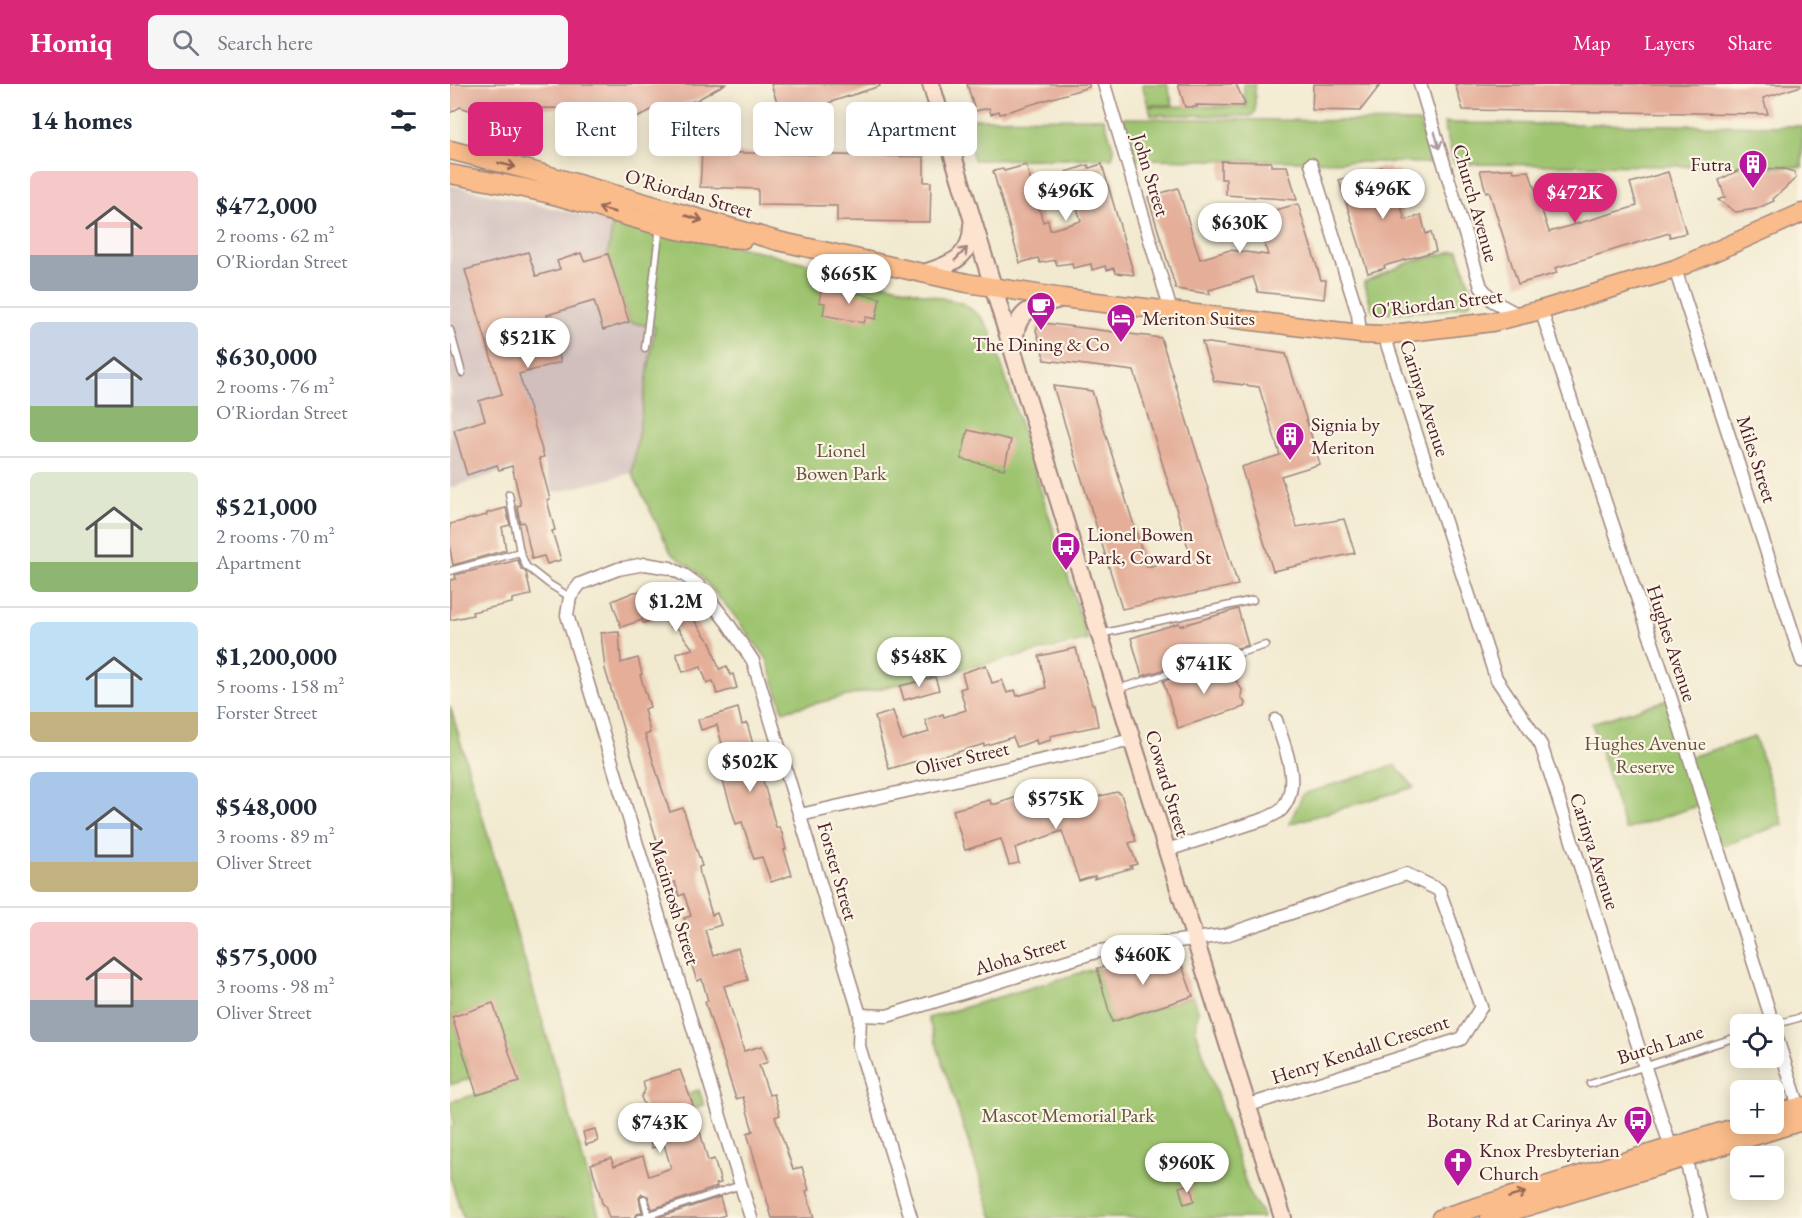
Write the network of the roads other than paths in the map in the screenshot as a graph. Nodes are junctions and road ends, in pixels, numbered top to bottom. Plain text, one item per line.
1 (931, 84) edge
2 (1104, 84) edge
3 (1420, 84) edge
4 (450, 150) edge
5 (1311, 164) dead end
6 (450, 174) edge
7 (1802, 213) edge
8 (972, 215) junction
9 (660, 225) junction
10 (778, 241) junction
11 (1675, 269) junction
12 (924, 273) junction
13 (994, 288) junction
14 (1063, 298) junction
15 (1541, 310) junction
16 (1171, 311) junction
17 (1519, 315) junction
18 (450, 330) edge
19 (1360, 334) junction
20 (1384, 335) junction
21 (645, 348) dead end
22 (1015, 357) junction
23 (462, 374) dead end
24 (509, 494) dead end
25 (520, 552) junction
26 (450, 571) edge
27 (570, 597) junction
28 (1253, 600) dead end
29 (1099, 634) junction
30 (1266, 645) dead end
31 (1802, 661) edge
32 (1117, 689) junction
33 (1276, 720) dead end
34 (1132, 740) junction
35 (800, 815) junction
36 (1167, 850) junction
37 (1195, 939) junction
38 (1770, 1014) edge
39 (860, 1016) junction
40 (1802, 1017) edge
41 (1784, 1022) edge
42 (1730, 1039) edge
43 (1784, 1059) edge
44 (1645, 1067) junction
45 (1590, 1084) dead end
46 (1249, 1105) junction
47 (1801, 1111) edge
48 (1784, 1113) edge
49 (1730, 1131) edge
50 (1678, 1153) junction
51 (741, 1185) junction
52 (644, 1199) dead end
53 (648, 1215) junction
54 (640, 1218) edge
55 (751, 1218) edge
56 (911, 1218) edge
57 (1283, 1218) edge
58 (1441, 1218) edge
59 (1490, 1218) edge
60 (1701, 1218) edge

1 - 8 street, Coward Street
2 - 16 street, John Street
3 -> 17 street, Church Avenue
4 -> 10 main road, O'Riordan Street
5 - 19 street
9 -> 6 main road, O'Riordan Street
7 - 11 main road, O'Riordan Street
12 -> 8 street
8 - 13 street, Coward Street
9 - 10 main road, O'Riordan Street
9 - 21 lane
10 - 12 main road, O'Riordan Street
11 - 15 main road, O'Riordan Street
11 - 31 street, Miles Street
12 - 13 main road, O'Riordan Street
13 - 14 main road, O'Riordan Street
13 - 22 street, Coward Street
14 - 16 main road, O'Riordan Street
14 - 22 street
15 - 17 main road, O'Riordan Street
15 - 38 street, Hughes Avenue
16 - 19 main road, O'Riordan Street
17 - 20 main road, O'Riordan Street
18 - 23 lane
19 - 20 main road, O'Riordan Street
20 - 44 street, Carinya Avenue
22 - 29 street, Coward Street
24 - 25 lane
25 - 26 lane
25 - 27 lane
27 - 35 street, Forster Street
27 - 51 street, Macintosh Street
28 - 29 lane
29 - 32 street, Coward Street
30 - 32 lane
32 - 34 street, Coward Street
33 - 36 street
34 - 35 street, Oliver Street
34 - 36 street, Coward Street
35 - 39 street, Forster Street
36 - 37 street, Coward Street
37 - 39 street, Aloha Street
37 - 46 street, Coward Street
37 - 46 street, Henry Kendall Crescent
39 - 56 street, Forster Street
40 - 41 lane
42 - 44 lane, Burch Lane
43 - 47 street, Hughes Avenue
44 - 45 lane, Burch Lane
44 - 50 street, Carinya Avenue
46 - 57 street, Coward Street
47 - 48 main road
47 - 50 main road
49 - 50 main road
58 -> 50 main road
50 - 59 main road
50 - 60 street, Carinya Avenue
51 - 53 lane
51 - 55 street, Macintosh Street
52 - 53 lane
53 - 54 lane

